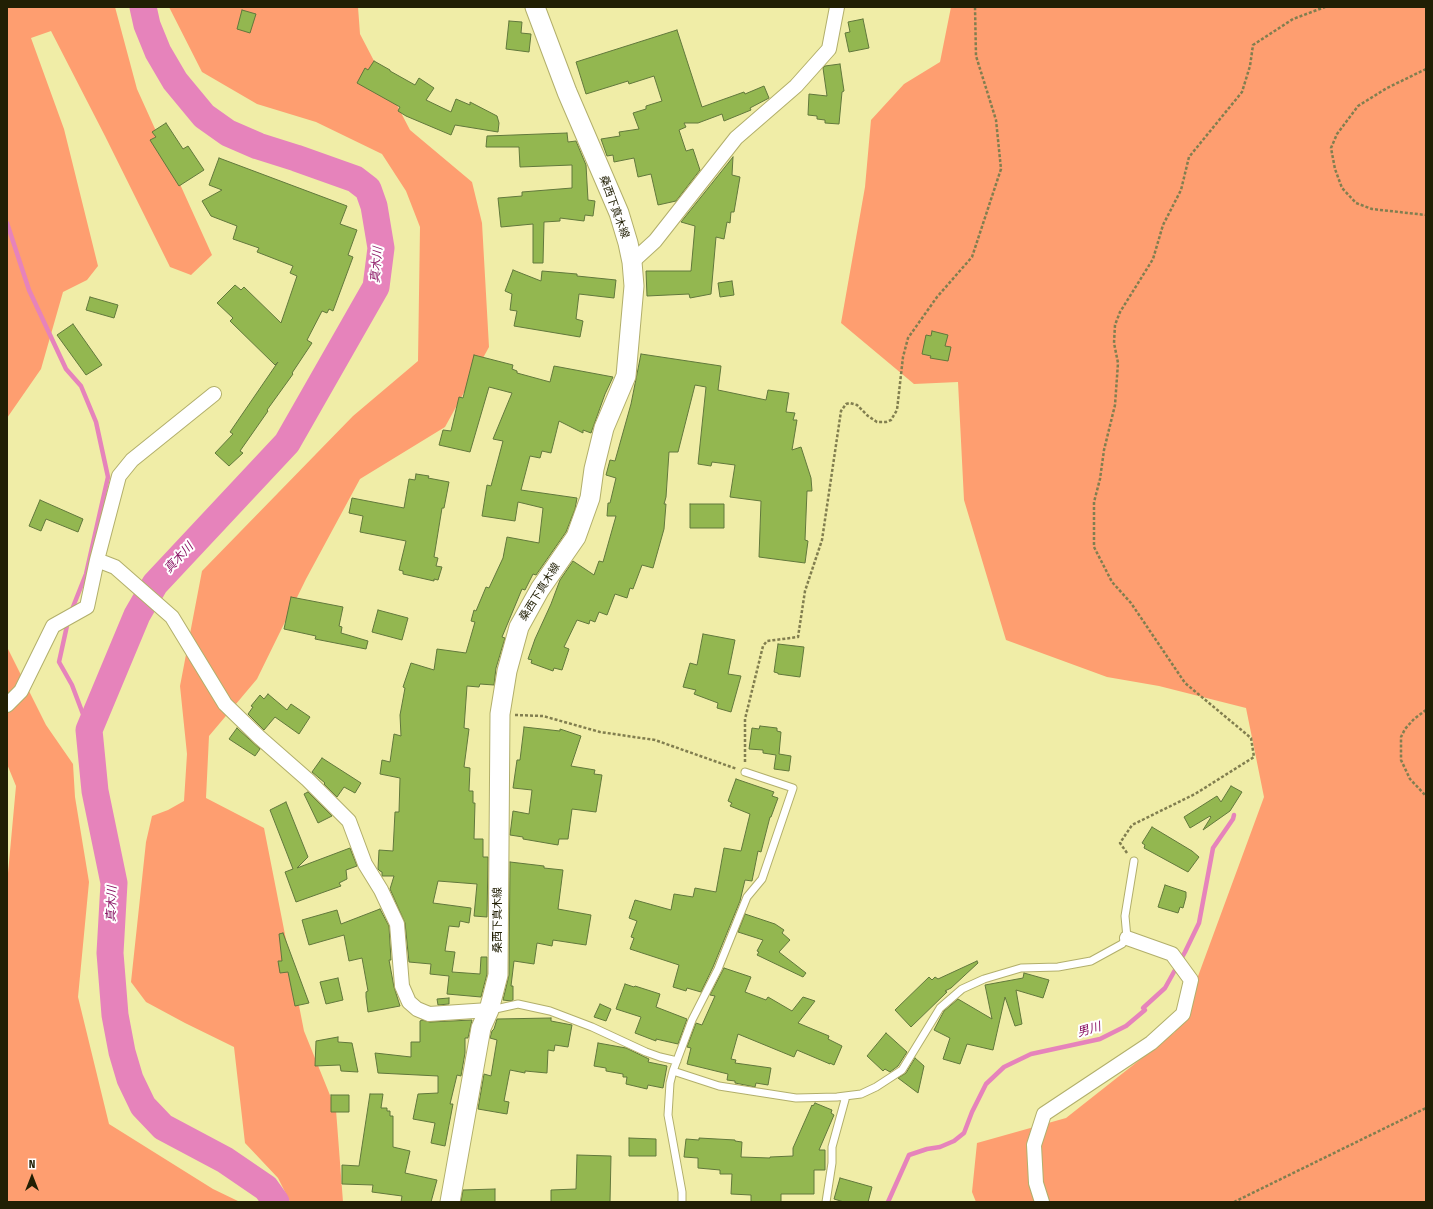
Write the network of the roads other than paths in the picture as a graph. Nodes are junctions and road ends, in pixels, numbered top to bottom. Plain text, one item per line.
1 (535, 7) edge
2 (837, 7) edge
3 (632, 262) junction
4 (214, 394) dead end
5 (97, 560) junction
6 (7, 705) edge
7 (745, 772) road end
8 (1134, 861) road end
9 (1127, 938) junction
10 (489, 1010) junction
11 (677, 1061) junction
12 (673, 1071) junction
13 (846, 1096) junction
14 (450, 1202) edge
15 (682, 1202) edge
16 (826, 1202) edge
17 (1042, 1202) edge

1 - 3 main road, 桑西下真木線
2 - 3 street
3 - 10 main road, 桑西下真木線
4 - 5 street
5 - 6 street
5 - 10 street
7 - 11 lane
8 - 9 lane
9 - 13 lane
9 - 17 street
10 - 11 lane
10 - 14 main road, 桑西下真木線
11 - 12 lane
12 - 13 lane
12 - 15 lane
13 - 16 lane

